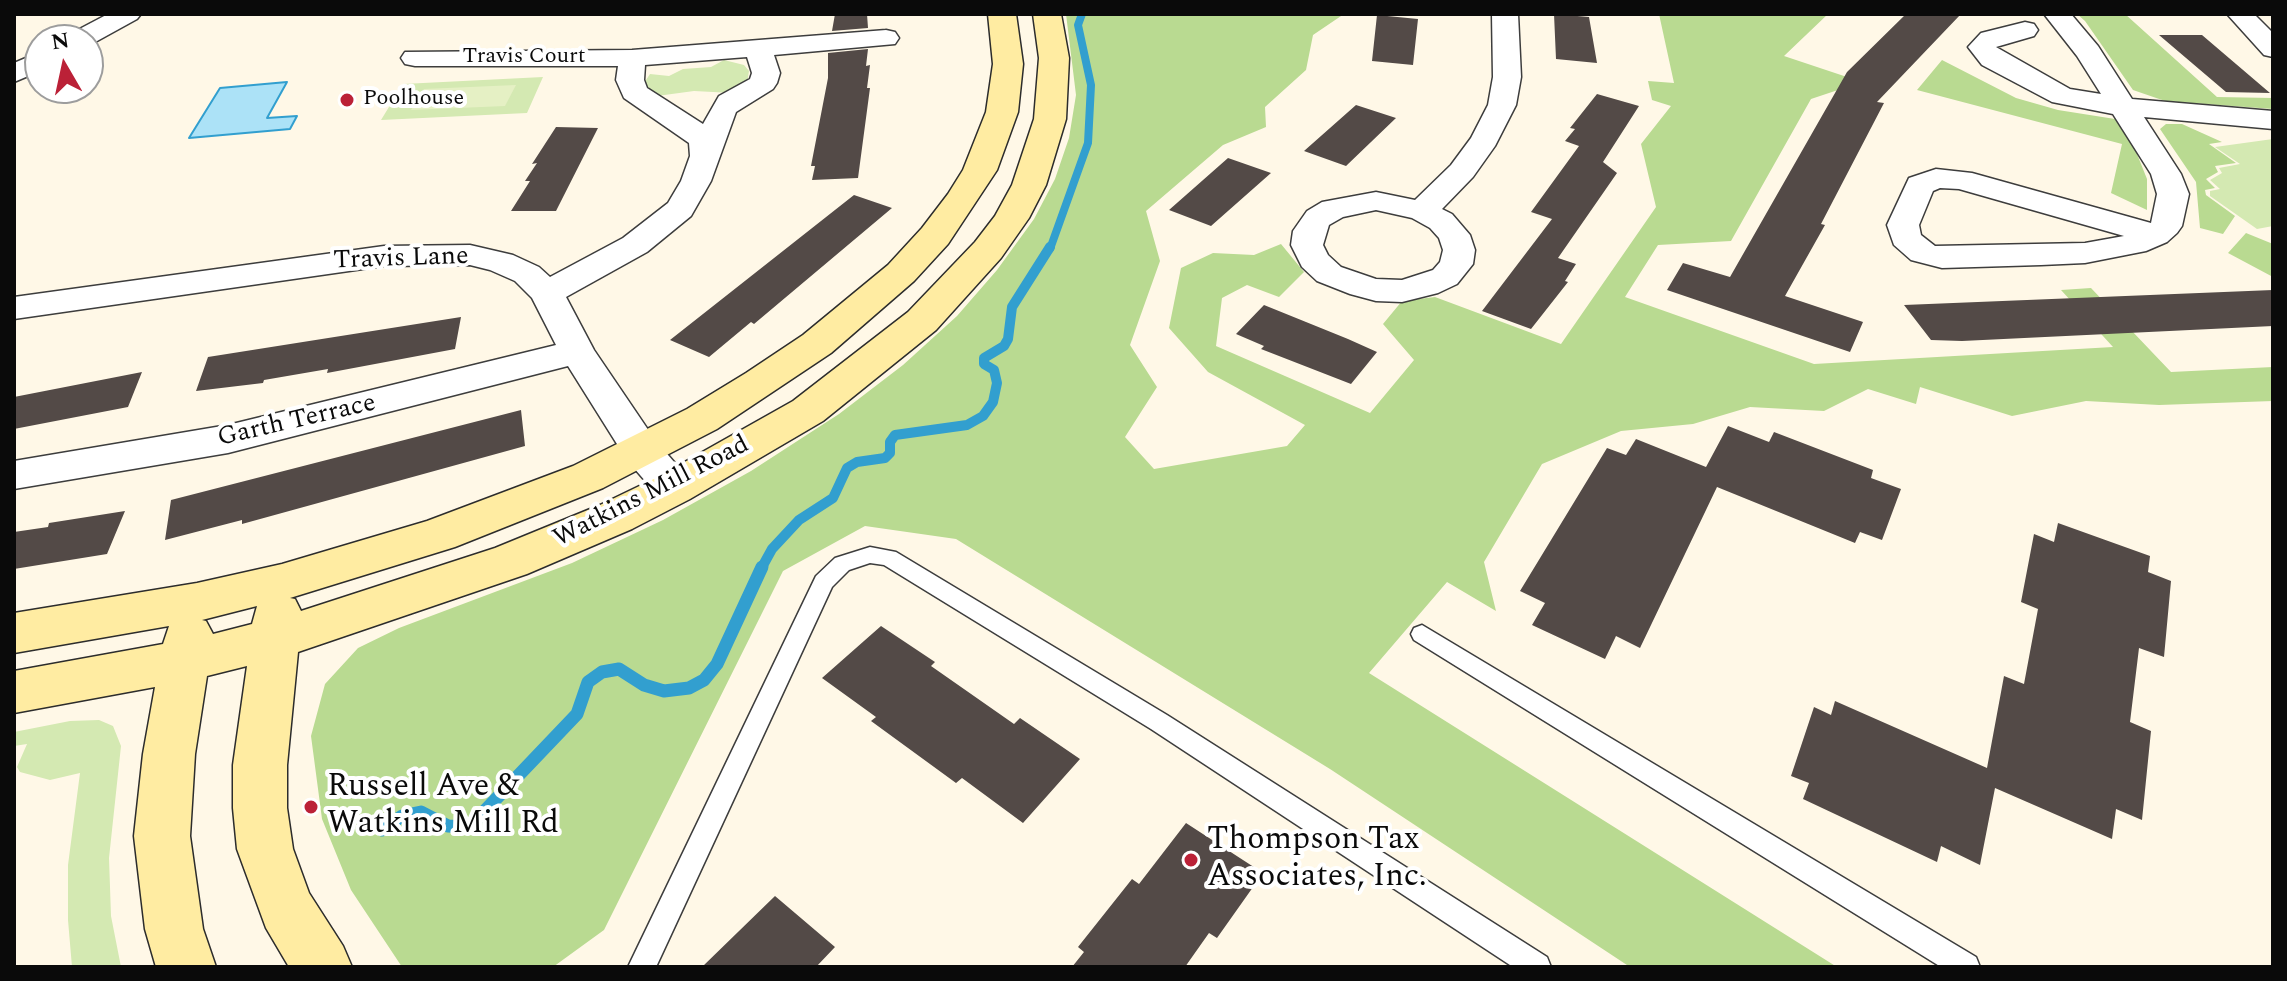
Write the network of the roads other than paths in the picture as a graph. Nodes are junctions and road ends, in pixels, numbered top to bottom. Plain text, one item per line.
1 (128, 14) edge
2 (1002, 14) edge
3 (1047, 14) edge
4 (1505, 14) edge
5 (2057, 14) edge
6 (2254, 19) edge
7 (104, 27) edge
8 (2025, 30) dead end
9 (886, 38) dead end
10 (758, 48) junction
11 (2273, 49) edge
12 (415, 58) dead end
13 (632, 58) junction
14 (2124, 107) junction
15 (2273, 120) edge
16 (705, 156) junction
17 (1422, 211) dead end
18 (2156, 235) junction
19 (547, 293) junction
20 (14, 308) edge
21 (577, 352) junction
22 (641, 450) junction
23 (14, 475) edge
24 (674, 488) junction
25 (282, 582) junction
26 (197, 602) junction
27 (14, 633) edge
28 (1422, 634) dead end
29 (275, 639) junction
30 (184, 661) junction
31 (14, 692) edge
32 (186, 967) edge
33 (322, 967) edge
34 (642, 967) edge
35 (1537, 967) edge
36 (1966, 967) edge

1 - 7 street
2 - 22 street, Watkins Mill Road
3 - 24 street, Watkins Mill Road
4 - 17 street
5 - 14 street
6 - 11 street
8 - 14 street
9 - 10 street, Travis Court
10 - 13 street, Travis Court
10 - 16 street
12 - 13 street, Travis Court
13 - 16 street
14 - 15 street
14 - 18 street
16 - 19 street
18 - 18 street
19 - 20 street, Travis Lane
19 - 21 street, Travis Lane
21 - 22 street, Travis Lane
21 - 23 street, Garth Terrace
22 - 24 street, Travis Lane
22 - 25 street, Watkins Mill Road
24 - 29 street, Watkins Mill Road
25 - 26 street, Watkins Mill Road
25 - 29 street
26 - 27 street, Watkins Mill Road
26 - 30 street
28 - 36 lane
29 - 30 street, Watkins Mill Road
29 - 33 street
30 - 31 street, Watkins Mill Road
30 - 32 street
34 - 35 lane

